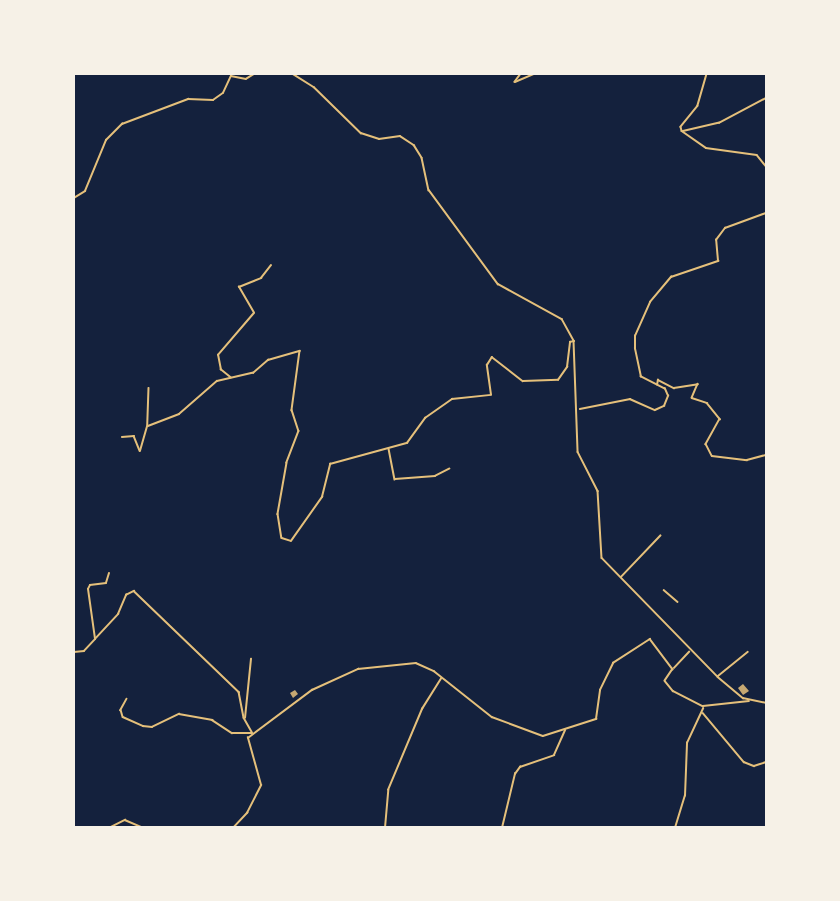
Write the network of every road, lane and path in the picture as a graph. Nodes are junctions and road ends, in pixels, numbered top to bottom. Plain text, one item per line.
1 (254, 74) edge
2 (293, 74) edge
3 (521, 74) edge
4 (534, 74) edge
5 (707, 74) edge
6 (766, 98) edge
7 (682, 131) junction
8 (766, 166) edge
9 (74, 198) edge
10 (766, 213) edge
11 (271, 265) dead end
12 (574, 341) junction
13 (232, 378) junction
14 (657, 386) junction
15 (149, 388) dead end
16 (579, 409) junction
17 (148, 426) junction
18 (122, 437) dead end
19 (389, 448) junction
20 (766, 455) edge
21 (449, 470) dead end
22 (660, 536) dead end
23 (109, 573) dead end
24 (621, 577) junction
25 (664, 590) dead end
26 (678, 602) dead end
27 (95, 639) junction
28 (690, 651) junction
29 (74, 652) edge
30 (748, 652) dead end
31 (251, 659) dead end
32 (674, 669) junction
33 (442, 677) junction
34 (718, 677) junction
35 (128, 699) dead end
36 (753, 702) junction
37 (766, 703) edge
38 (703, 706) junction
39 (702, 713) junction
40 (244, 718) junction
41 (565, 730) junction
42 (253, 733) junction
43 (766, 762) edge
44 (109, 828) edge
45 (144, 828) edge
46 (233, 828) edge
47 (385, 828) edge
48 (502, 828) edge
49 (675, 828) edge

1 - 9 street
2 - 12 street
3 - 4 street
5 - 7 street
6 - 7 street
7 - 8 street
10 - 14 street
11 - 13 street
12 - 16 street
12 - 19 street
13 - 17 street
13 - 19 street
14 - 16 street
14 - 20 street
15 - 17 street
16 - 24 street
17 - 18 street
19 - 21 street
22 - 24 street
23 - 27 street
24 - 28 street
25 - 26 street
27 - 29 street
27 - 40 street
28 - 32 street
28 - 34 street
30 - 34 street
31 - 40 street
32 - 38 street
32 - 41 street
33 - 41 street
33 - 42 street
33 - 47 street
34 - 36 street
35 - 42 street
36 - 37 street
36 - 38 street
38 - 39 street
39 - 43 street
39 - 49 street
40 - 42 street
41 - 48 street
42 - 46 street
44 - 45 street

